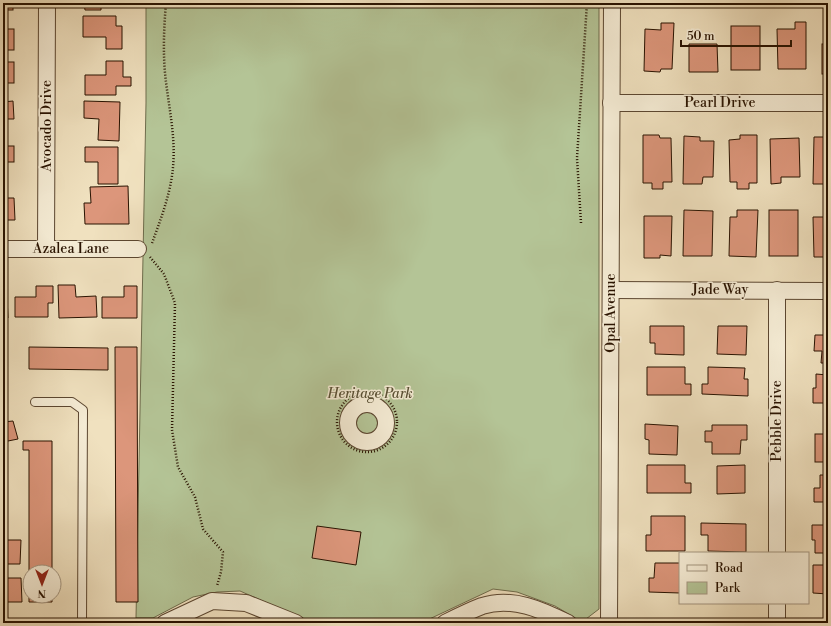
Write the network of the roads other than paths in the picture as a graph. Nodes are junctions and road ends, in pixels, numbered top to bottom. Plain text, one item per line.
1 (47, 3) edge
2 (612, 3) edge
3 (611, 103) junction
4 (828, 103) edge
5 (46, 249) junction
6 (3, 250) edge
7 (146, 250) road end
8 (611, 290) junction
9 (777, 290) junction
10 (828, 291) edge
11 (35, 402) dead end
12 (777, 552) edge
13 (778, 604) edge
14 (82, 623) edge
15 (165, 623) edge
16 (296, 623) edge
17 (444, 623) edge
18 (568, 623) edge
19 (609, 623) edge
20 (778, 623) edge

1 - 5 street, Avocado Drive
2 - 3 street, Opal Avenue
3 - 4 street, Pearl Drive
3 - 8 street, Opal Avenue
5 - 6 street, Azalea Lane
5 - 7 street, Azalea Lane
8 - 9 street, Jade Way
8 - 19 street, Opal Avenue
9 - 10 street, Jade Way
9 - 12 street, Pebble Drive
11 - 14 lane
13 - 20 street
15 - 16 street
17 - 18 street

